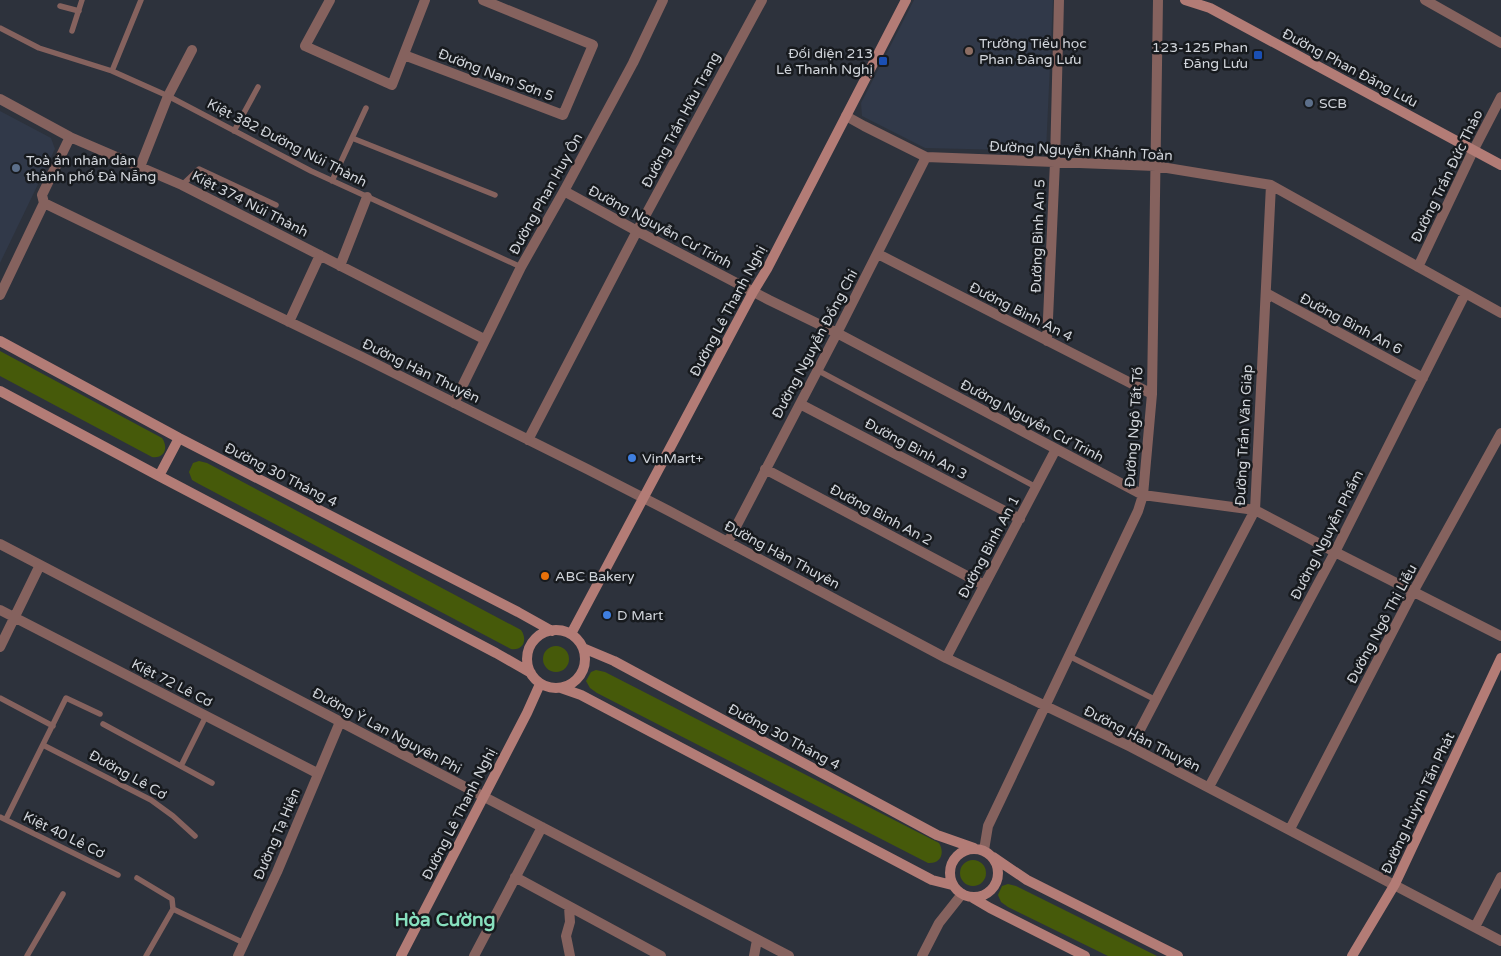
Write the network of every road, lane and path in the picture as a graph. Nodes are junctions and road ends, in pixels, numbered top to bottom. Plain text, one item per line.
1 (82, 0) edge
2 (141, 0) edge
3 (330, 0) edge
4 (425, 0) edge
5 (482, 0) edge
6 (663, 0) edge
7 (762, 0) edge
8 (906, 0) edge
9 (1059, 0) edge
10 (1158, 0) edge
11 (1185, 0) edge
12 (1425, 0) edge
13 (60, 6) dead end
14 (79, 11) junction
15 (0, 28) edge
16 (72, 31) dead end
17 (1501, 43) edge
18 (192, 50) dead end
19 (404, 55) junction
20 (112, 71) junction
21 (258, 87) dead end
22 (168, 96) junction
23 (1501, 97) edge
24 (0, 99) edge
25 (366, 108) dead end
26 (846, 116) junction
27 (234, 131) junction
28 (70, 137) junction
29 (352, 138) junction
30 (1473, 151) junction
31 (926, 158) junction
32 (1055, 162) junction
33 (1501, 165) edge
34 (1155, 166) junction
35 (140, 167) junction
36 (332, 181) junction
37 (182, 185) junction
38 (1271, 185) junction
39 (564, 191) junction
40 (495, 195) dead end
41 (367, 197) junction
42 (44, 203) junction
43 (276, 205) dead end
44 (637, 231) junction
45 (878, 254) junction
46 (320, 255) junction
47 (340, 266) junction
48 (521, 267) junction
49 (1418, 267) junction
50 (753, 292) junction
51 (1266, 293) junction
52 (1465, 294) junction
53 (0, 295) edge
54 (1501, 313) edge
55 (289, 322) junction
56 (837, 333) junction
57 (484, 339) junction
58 (0, 341) edge
59 (1047, 341) junction
60 (817, 370) junction
61 (1423, 378) junction
62 (0, 390) edge
63 (1152, 394) junction
64 (454, 403) junction
65 (800, 404) junction
66 (1501, 433) edge
67 (179, 438) junction
68 (528, 440) junction
69 (1056, 449) junction
70 (765, 469) junction
71 (159, 476) junction
72 (1036, 487) junction
73 (1143, 495) junction
74 (643, 498) junction
75 (1255, 510) junction
76 (1020, 519) junction
77 (728, 542) junction
78 (0, 544) edge
79 (1335, 552) junction
80 (40, 565) junction
81 (984, 585) junction
82 (1413, 592) junction
83 (0, 610) edge
84 (15, 618) junction
85 (552, 630) junction
86 (571, 634) junction
87 (1501, 636) edge
88 (0, 647) edge
89 (583, 648) junction
90 (1069, 656) junction
91 (946, 658) junction
92 (1501, 658) edge
93 (530, 672) junction
94 (540, 684) junction
95 (561, 688) junction
96 (0, 698) edge
97 (1156, 700) junction
98 (1045, 706) junction
99 (100, 714) dead end
100 (206, 716) junction
101 (340, 722) junction
102 (103, 724) dead end
103 (53, 726) junction
104 (43, 745) junction
105 (1131, 748) junction
106 (181, 766) junction
107 (318, 774) junction
108 (212, 783) dead end
109 (1209, 788) junction
110 (483, 796) junction
111 (3, 818) edge
112 (542, 827) junction
113 (1290, 829) junction
114 (196, 836) dead end
115 (979, 849) junction
116 (993, 857) junction
117 (118, 875) dead end
118 (1501, 877) edge
119 (137, 878) dead end
120 (515, 878) junction
121 (1395, 884) junction
122 (952, 885) junction
123 (63, 894) dead end
124 (962, 894) junction
125 (973, 898) junction
126 (570, 907) junction
127 (173, 909) junction
128 (1475, 927) junction
129 (758, 940) junction
130 (1501, 941) edge
131 (244, 943) junction
132 (27, 956) edge
133 (146, 956) edge
134 (238, 956) edge
135 (401, 956) edge
136 (474, 956) edge
137 (570, 956) edge
138 (661, 956) edge
139 (754, 956) edge
140 (789, 956) edge
141 (922, 956) edge
142 (1085, 956) edge
143 (1178, 956) edge
144 (1352, 956) edge

1 - 14 lane
2 - 20 lane
3 - 19 street
4 - 19 street
5 - 19 street, Đường Nam Sơn 5
6 - 39 street, Đường Phan Huy Ôn
7 - 44 street, Đường Trần Hữu Trang
8 - 26 street, Đường Lê Thanh Nghị
9 - 32 street, Đường Bình An 5
10 - 34 street, Đường Ngô Tất Tố
11 - 30 street, Đường Phan Đăng Lưu
12 - 17 street
13 - 14 lane
14 - 16 lane
15 - 20 lane, Kiệt 382 Đường Núi Thành
18 - 22 street
20 - 22 lane, Kiệt 382 Đường Núi Thành
21 - 27 lane
22 - 27 lane, Kiệt 382 Đường Núi Thành
22 - 35 street
23 - 30 street, Đường Trần Đức Thảo
24 - 28 street, Kiệt 374 Núi Thành
25 - 29 lane
26 - 31 street, Đường Nguyễn Khánh Toàn
26 - 50 street, Đường Lê Thanh Nghị
27 - 36 lane, Kiệt 382 Đường Núi Thành
28 - 35 street, Kiệt 374 Núi Thành
28 - 42 street
29 - 36 lane
29 - 40 lane
30 - 33 street, Đường Phan Đăng Lưu
30 - 49 street, Đường Trần Đức Thảo
31 - 32 street, Đường Nguyễn Khánh Toàn
31 - 45 street, Đường Nguyễn Đổng Chi
32 - 34 street, Đường Nguyễn Khánh Toàn
32 - 59 street, Đường Bình An 5
34 - 38 street, Đường Nguyễn Khánh Toàn
34 - 63 street, Đường Ngô Tất Tố
35 - 37 street, Kiệt 374 Núi Thành
36 - 41 lane, Kiệt 382 Đường Núi Thành
37 - 43 lane
37 - 46 street, Kiệt 374 Núi Thành
38 - 49 street, Đường Nguyễn Khánh Toàn
38 - 51 street, Đường Trần Văn Giáp
39 - 44 street, Đường Nguyễn Cư Trinh
39 - 48 street, Đường Phan Huy Ôn
41 - 47 street
41 - 48 lane, Kiệt 382 Đường Núi Thành
42 - 53 street
42 - 55 street, Đường Hàn Thuyên
44 - 50 street, Đường Nguyễn Cư Trinh
44 - 68 street, Đường Trần Hữu Trang
45 - 56 street, Đường Nguyễn Đổng Chi
45 - 59 street, Đường Bình An 4
46 - 47 street, Kiệt 374 Núi Thành
46 - 55 street
47 - 57 street, Kiệt 374 Núi Thành
48 - 57 street, Đường Phan Huy Ôn
49 - 52 street, Đường Nguyễn Khánh Toàn
50 - 56 street, Đường Nguyễn Cư Trinh
50 - 74 street, Đường Lê Thanh Nghị
51 - 61 street, Đường Bình An 6
51 - 75 street, Đường Trần Văn Giáp
52 - 54 street, Đường Nguyễn Khánh Toàn
52 - 61 street, Đường Nguyễn Phẩm
55 - 64 street, Đường Hàn Thuyên
56 - 60 street, Đường Nguyễn Đổng Chi
56 - 69 street, Đường Nguyễn Cư Trinh
57 - 64 street, Đường Phan Huy Ôn
58 - 67 street, Đường 30 Tháng 4
59 - 63 street, Đường Bình An 4
60 - 65 street, Đường Nguyễn Đổng Chi
60 - 72 lane
61 - 79 street, Đường Nguyễn Phẩm
62 - 71 street
63 - 73 street, Đường Ngô Tất Tố
64 - 68 street, Đường Hàn Thuyên
65 - 70 street, Đường Nguyễn Đổng Chi
65 - 76 street, Đường Bình An 3
66 - 82 street, Đường Ngô Thị Liễu
67 - 71 street
67 - 85 street, Đường 30 Tháng 4
68 - 74 street, Đường Hàn Thuyên
69 - 72 street, Đường Bình An 1
69 - 73 street, Đường Nguyễn Cư Trinh
70 - 77 street, Đường Nguyễn Đổng Chi
70 - 81 street, Đường Bình An 2
71 - 93 street
72 - 76 street, Đường Bình An 1
73 - 75 street, Đường Nguyễn Cư Trinh
73 - 90 street, Đường Ngô Tất Tố
74 - 77 street, Đường Hàn Thuyên
74 - 86 street, Đường Lê Thanh Nghị
75 - 79 street, Đường Nguyễn Cư Trinh
75 - 97 street, Đường Trần Văn Giáp
76 - 81 street, Đường Bình An 1
77 - 91 street, Đường Hàn Thuyên
78 - 80 street, Đường Ỷ Lan Nguyên Phi
79 - 82 street, Đường Nguyễn Cư Trinh
79 - 109 street, Đường Nguyễn Phẩm
80 - 84 street
80 - 101 street, Đường Ỷ Lan Nguyên Phi
81 - 91 street, Đường Bình An 1
82 - 87 street, Đường Nguyễn Cư Trinh
82 - 113 street, Đường Ngô Thị Liễu
83 - 84 street, Kiệt 72 Lê Cơ
84 - 88 street
84 - 100 street, Kiệt 72 Lê Cơ
85 - 86 street
85 - 93 street
86 - 89 street
89 - 95 street
89 - 115 street, Đường 30 Tháng 4
90 - 97 lane
90 - 98 street, Đường Ngô Tất Tố
91 - 98 street, Đường Hàn Thuyên
92 - 121 street, Đường Huỳnh Tấn Phát
93 - 94 street
94 - 95 street
94 - 110 street, Đường Lê Thanh Nghị
95 - 122 street
96 - 103 lane
97 - 105 street, Đường Trần Văn Giáp
98 - 105 street, Đường Hàn Thuyên
98 - 115 street, Đường Ngô Tất Tố
99 - 103 lane
100 - 106 lane
100 - 107 street, Kiệt 72 Lê Cơ
101 - 107 street, Đường Tạ Hiện
101 - 110 street, Đường Ỷ Lan Nguyên Phi
102 - 106 lane
103 - 104 lane
104 - 111 lane
104 - 114 lane, Đường Lê Cơ
105 - 109 street, Đường Hàn Thuyên
106 - 108 lane
107 - 131 street, Đường Tạ Hiện
109 - 113 street, Đường Hàn Thuyên
110 - 112 street, Đường Ỷ Lan Nguyên Phi
110 - 135 street, Đường Lê Thanh Nghị
111 - 117 lane, Kiệt 40 Lê Cơ
112 - 120 street
112 - 129 street, Đường Ỷ Lan Nguyên Phi
113 - 121 street, Đường Hàn Thuyên
115 - 116 street
115 - 122 street
116 - 125 street
116 - 143 street
118 - 128 street
119 - 127 lane
120 - 126 street
120 - 136 street
121 - 128 street, Đường Hàn Thuyên
121 - 144 street, Đường Huỳnh Tấn Phát
122 - 124 street
123 - 132 lane
124 - 125 street
124 - 141 street
125 - 142 street
126 - 137 street
126 - 138 street
127 - 131 lane
127 - 133 lane
128 - 130 street, Đường Hàn Thuyên
129 - 139 street
129 - 140 street, Đường Ỷ Lan Nguyên Phi
131 - 134 street, Đường Tạ Hiện

